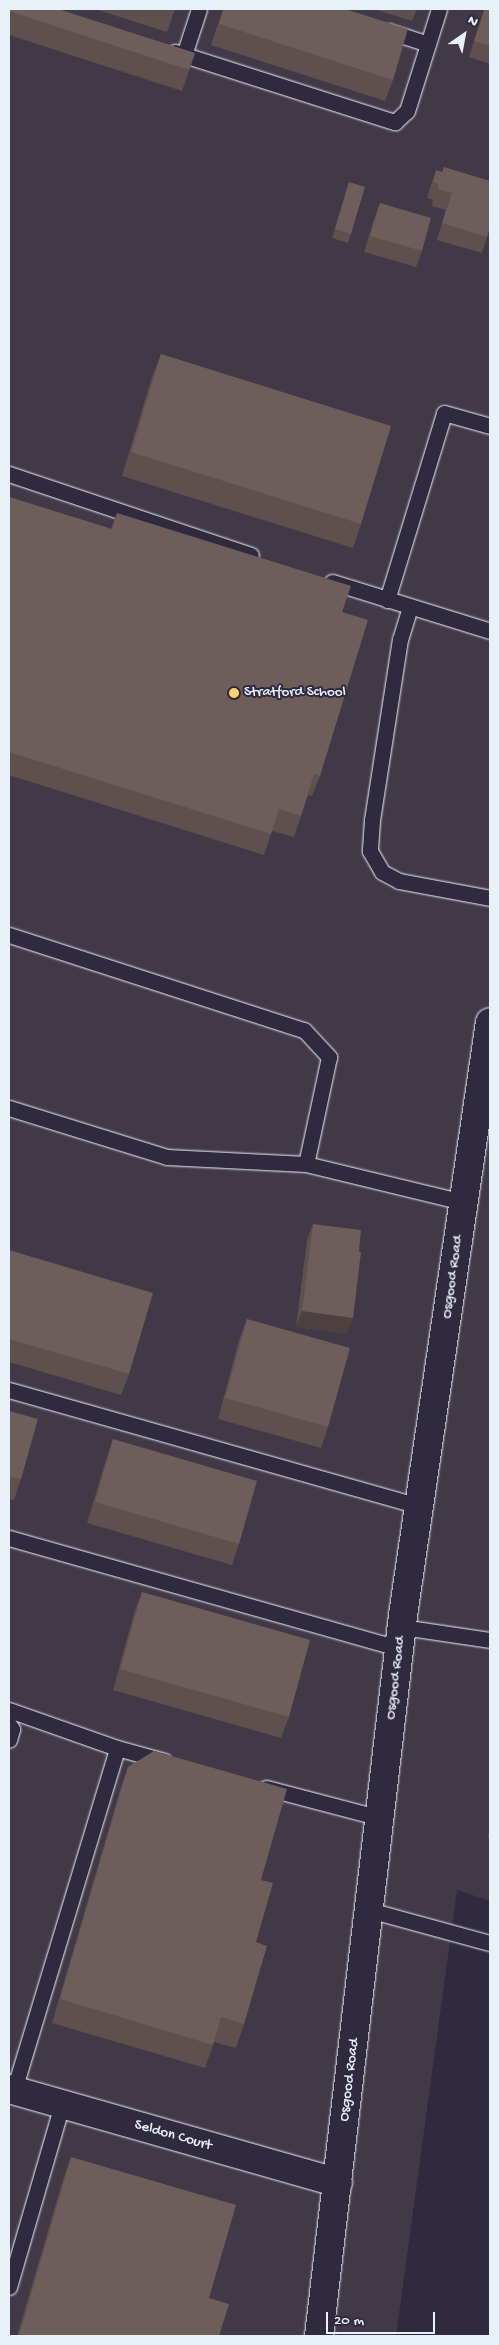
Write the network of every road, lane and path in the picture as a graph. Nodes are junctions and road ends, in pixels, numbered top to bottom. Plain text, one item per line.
1 (198, 9) edge
2 (439, 9) edge
3 (373, 26) edge
4 (428, 44) junction
5 (157, 46) edge
6 (184, 55) junction
7 (490, 426) edge
8 (9, 474) edge
9 (264, 559) edge
10 (320, 578) edge
11 (387, 600) junction
12 (410, 607) junction
13 (490, 631) edge
14 (490, 898) edge
15 (9, 936) edge
16 (490, 1022) edge
17 (9, 1108) edge
18 (306, 1164) junction
19 (464, 1202) junction
20 (9, 1390) edge
21 (419, 1506) junction
22 (9, 1538) edge
23 (400, 1638) junction
24 (490, 1640) edge
25 (9, 1710) edge
26 (9, 1724) edge
27 (9, 1740) edge
28 (118, 1748) junction
29 (183, 1766) edge
30 (249, 1783) edge
31 (380, 1818) junction
32 (369, 1910) junction
33 (490, 1943) edge
34 (11, 2089) edge
35 (62, 2104) junction
36 (338, 2183) junction
37 (9, 2287) edge
38 (319, 2336) edge

1 - 6 lane
2 - 4 lane
3 - 4 lane
4 - 6 lane
5 - 6 lane
7 - 11 lane
8 - 9 lane
10 - 11 lane
11 - 12 lane
12 - 13 lane
12 - 14 lane
15 - 18 lane
16 - 19 main road, Osgood Road
17 - 18 lane
18 - 19 lane
19 - 21 main road, Osgood Road
20 - 21 lane
21 - 23 main road, Osgood Road
22 - 23 lane
23 - 24 lane
23 - 31 main road, Osgood Road
25 - 28 lane
26 - 27 lane
28 - 29 lane
28 - 34 lane
30 - 31 lane
31 - 32 main road, Osgood Road
32 - 33 lane
32 - 36 main road, Osgood Road
34 - 35 main road, Seldon Court
35 - 36 main road, Seldon Court
35 - 37 lane
36 - 38 main road, Osgood Road

